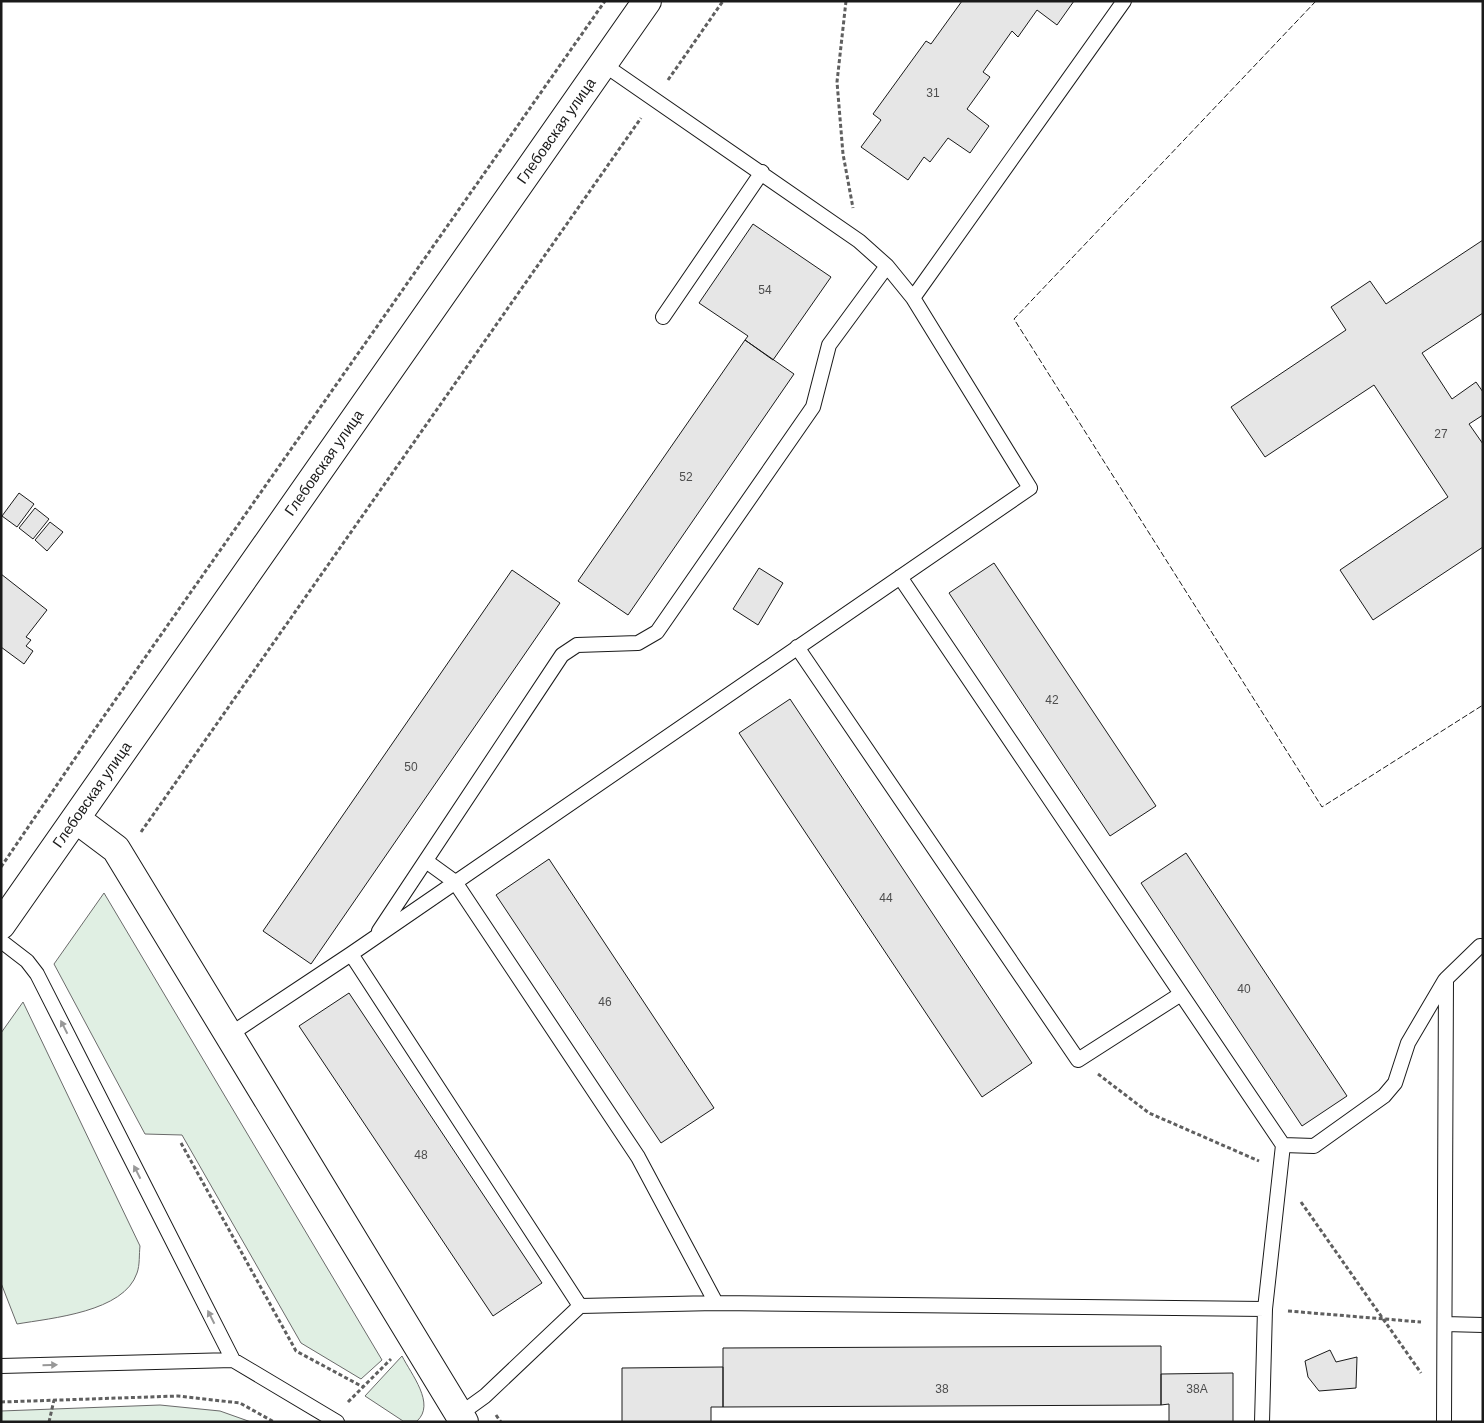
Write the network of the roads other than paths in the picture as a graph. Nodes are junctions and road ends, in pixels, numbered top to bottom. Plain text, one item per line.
1 (648, 1) edge
2 (1124, 1) edge
3 (603, 64) junction
4 (762, 172) junction
5 (887, 266) junction
6 (913, 298) junction
7 (663, 317) dead end
8 (900, 577) junction
9 (798, 647) junction
10 (76, 819) junction
11 (426, 860) junction
12 (455, 882) junction
13 (1, 925) edge
14 (376, 936) junction
15 (1, 941) edge
16 (1483, 946) edge
17 (351, 954) junction
18 (1446, 979) junction
19 (1181, 994) junction
20 (229, 1035) junction
21 (1282, 1145) junction
22 (716, 1303) junction
23 (580, 1306) junction
24 (1265, 1309) junction
25 (1444, 1324) junction
26 (1483, 1325) edge
27 (232, 1360) junction
28 (1, 1366) edge
29 (462, 1418) edge
30 (337, 1422) edge
31 (1262, 1422) edge
32 (1444, 1422) edge

1 - 3 main road, Глебовская улица
2 - 6 lane
3 - 4 lane
3 - 10 main road, Глебовская улица
4 - 5 lane
4 - 7 lane
5 - 6 lane
5 - 11 lane
6 - 8 lane
8 - 9 lane
8 - 19 lane
9 - 12 lane
9 - 19 lane
10 - 13 main road, Глебовская улица
10 - 20 main road
11 - 12 lane
11 - 14 lane
12 - 14 lane
12 - 22 lane
14 - 17 lane
27 -> 15 lane
16 - 18 lane
17 - 20 lane
17 - 23 lane
18 - 21 lane
18 - 25 lane
19 - 21 lane
20 - 29 main road
21 - 24 lane
22 - 23 lane
22 - 24 lane
23 - 29 lane
24 - 31 lane
25 - 26 lane
25 - 32 lane
28 -> 27 lane
27 - 30 lane

